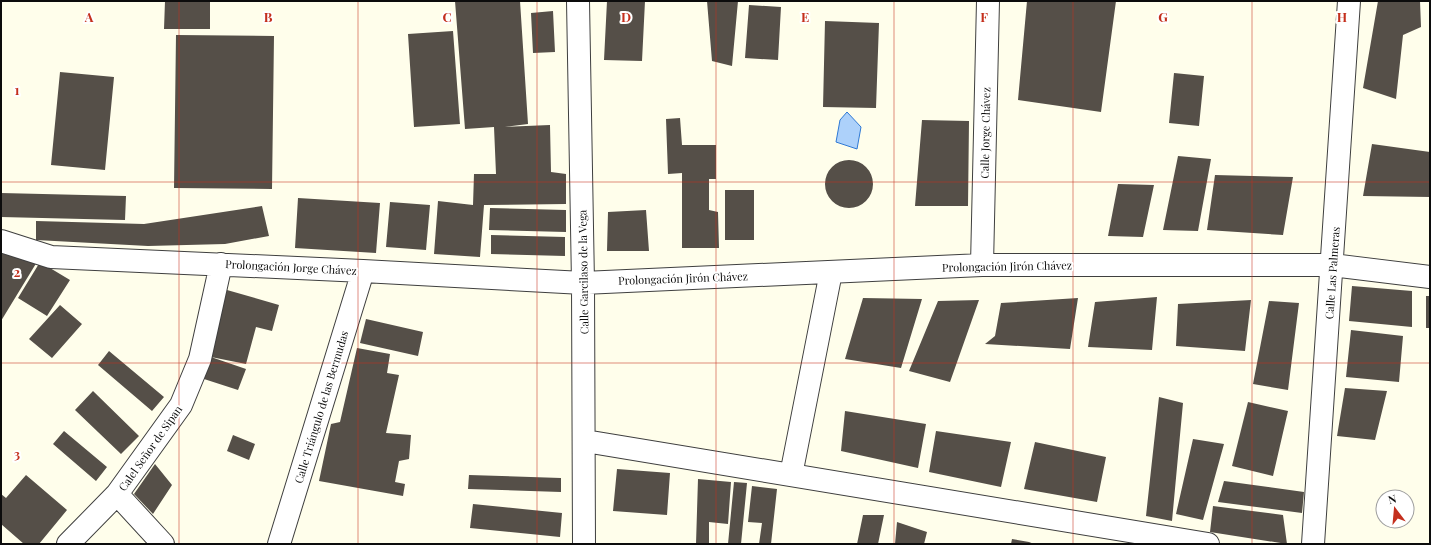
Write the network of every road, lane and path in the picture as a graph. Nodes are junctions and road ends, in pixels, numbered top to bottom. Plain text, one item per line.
1 (578, 1) edge
2 (988, 1) edge
3 (1349, 1) edge
4 (1, 241) edge
5 (221, 264) junction
6 (982, 265) junction
7 (1332, 265) junction
8 (364, 271) junction
9 (831, 272) junction
10 (1430, 277) edge
11 (584, 283) junction
12 (585, 441) junction
13 (791, 475) junction
14 (117, 494) junction
15 (68, 544) edge
16 (163, 544) edge
17 (279, 544) edge
18 (584, 544) edge
19 (1208, 544) edge
20 (1313, 544) edge

1 - 11 street, Calle Garcilaso de la Vega
2 - 6 street, Calle Jorge Chávez
3 - 7 street, Calle Las Palmeras
4 - 5 street, Prolongación Jorge Chávez
5 - 8 street, Prolongación Jorge Chávez
5 - 14 street, Calel Señor de Sipan
6 - 7 street, Prolongación Jirón Chávez
6 - 9 street, Prolongación Jirón Chávez
7 - 10 street, Prolongación Jirón Chávez
7 - 20 street, Calle Las Palmeras
8 - 11 street, Prolongación Jorge Chávez
8 - 17 street, Calle Triángulo de las Bermudas
9 - 11 street, Prolongación Jirón Chávez
9 - 13 street
11 - 12 street, Calle Garcilaso de la Vega
12 - 13 street
12 - 18 street, Calle Garcilaso de la Vega
13 - 19 street
14 - 15 street, Calel Señor de Sipan
14 - 16 street

